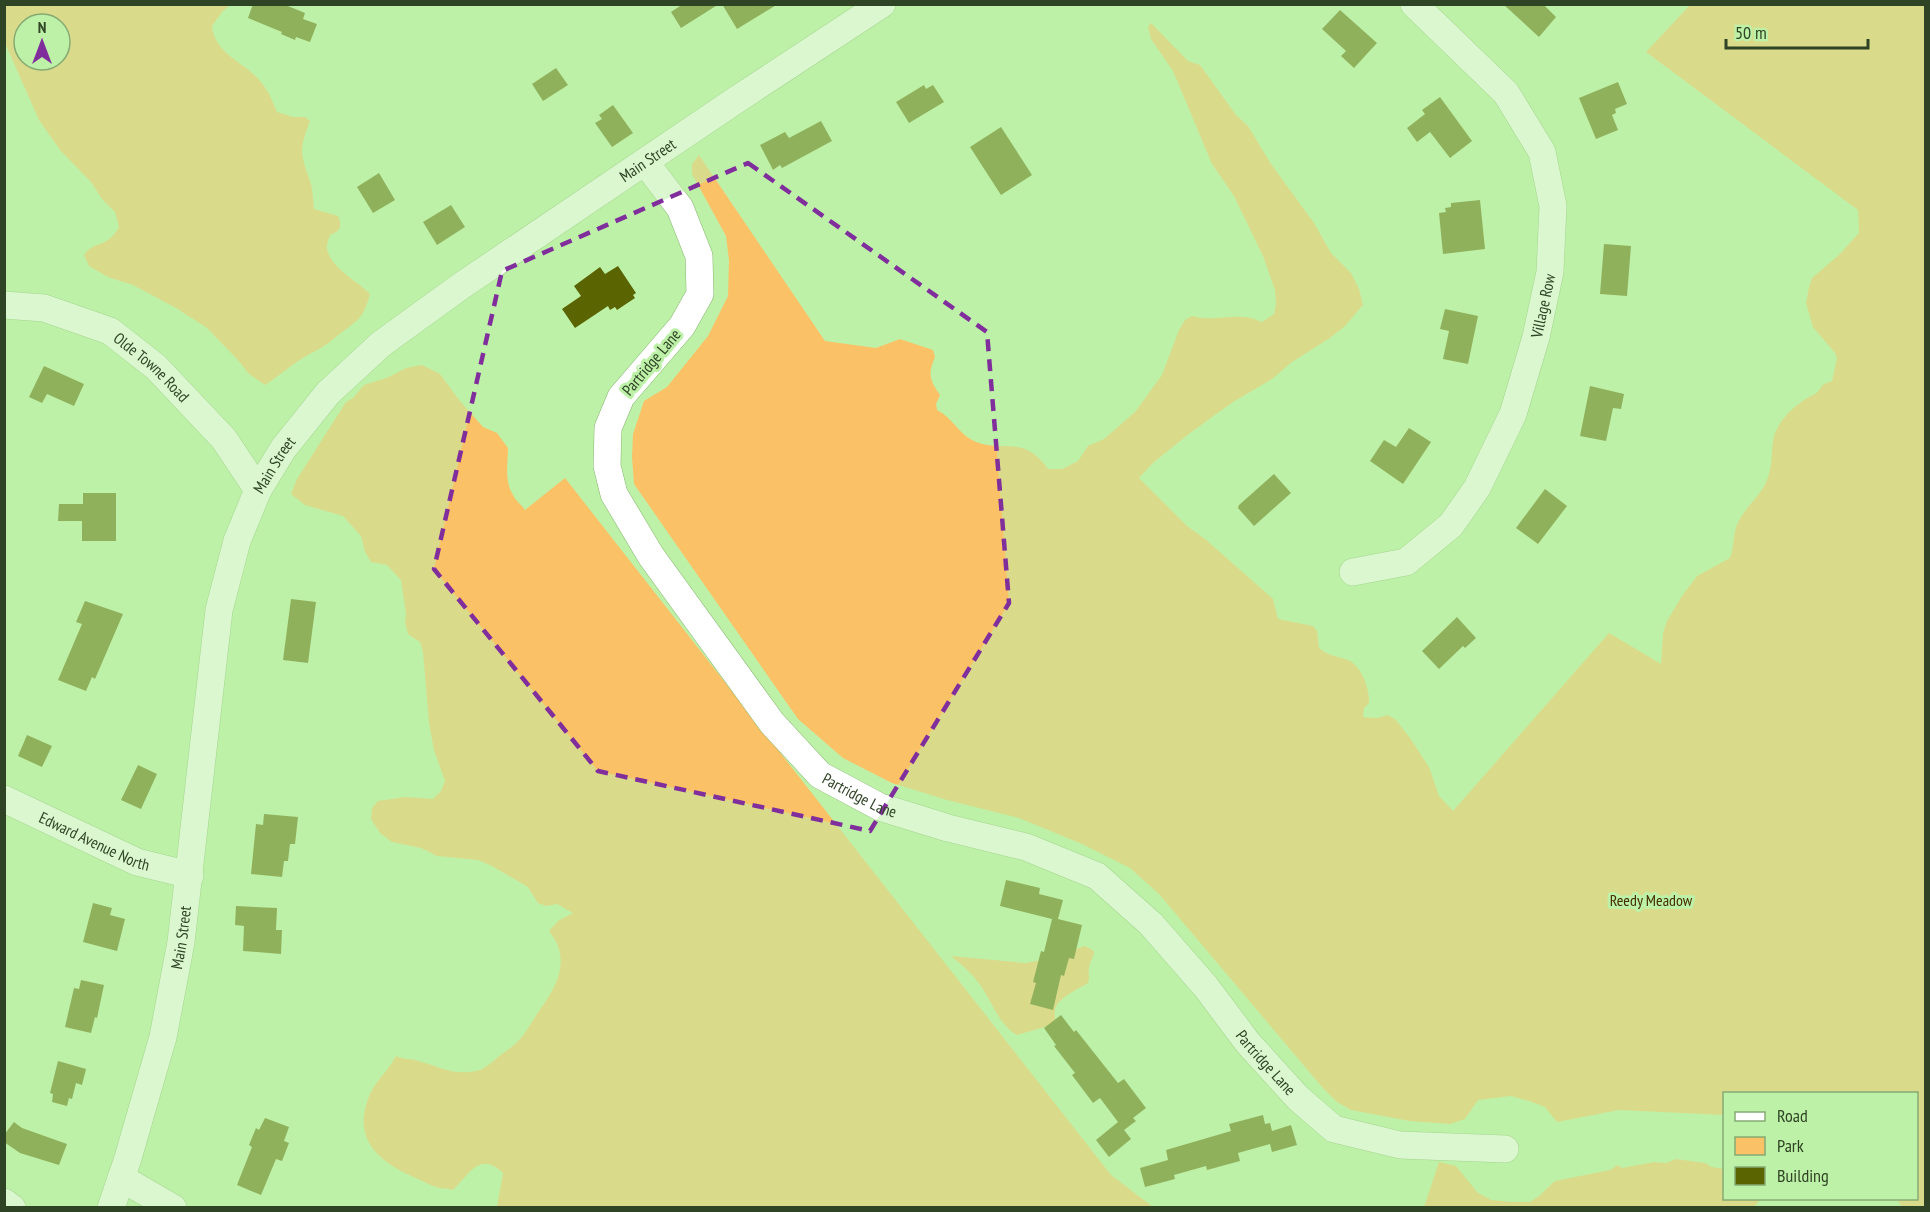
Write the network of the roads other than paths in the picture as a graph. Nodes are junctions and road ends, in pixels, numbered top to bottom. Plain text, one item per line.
1 (882, 4) edge
2 (1414, 4) edge
3 (645, 162) junction
4 (4, 305) edge
5 (258, 490) junction
6 (1353, 572) dead end
7 (4, 799) edge
8 (190, 875) junction
9 (1505, 1149) dead end
10 (121, 1178) junction
11 (4, 1202) edge
12 (12, 1208) edge
13 (111, 1208) edge
14 (173, 1208) edge

1 - 3 street, Main Street
2 - 6 street, Village Row
3 - 5 street, Main Street
3 - 9 street, Partridge Lane
4 - 5 street, Olde Towne Road
5 - 8 street, Main Street
7 - 8 street, Edward Avenue North
8 - 10 street, Main Street
10 - 13 street, Main Street
10 - 14 street
11 - 12 street

